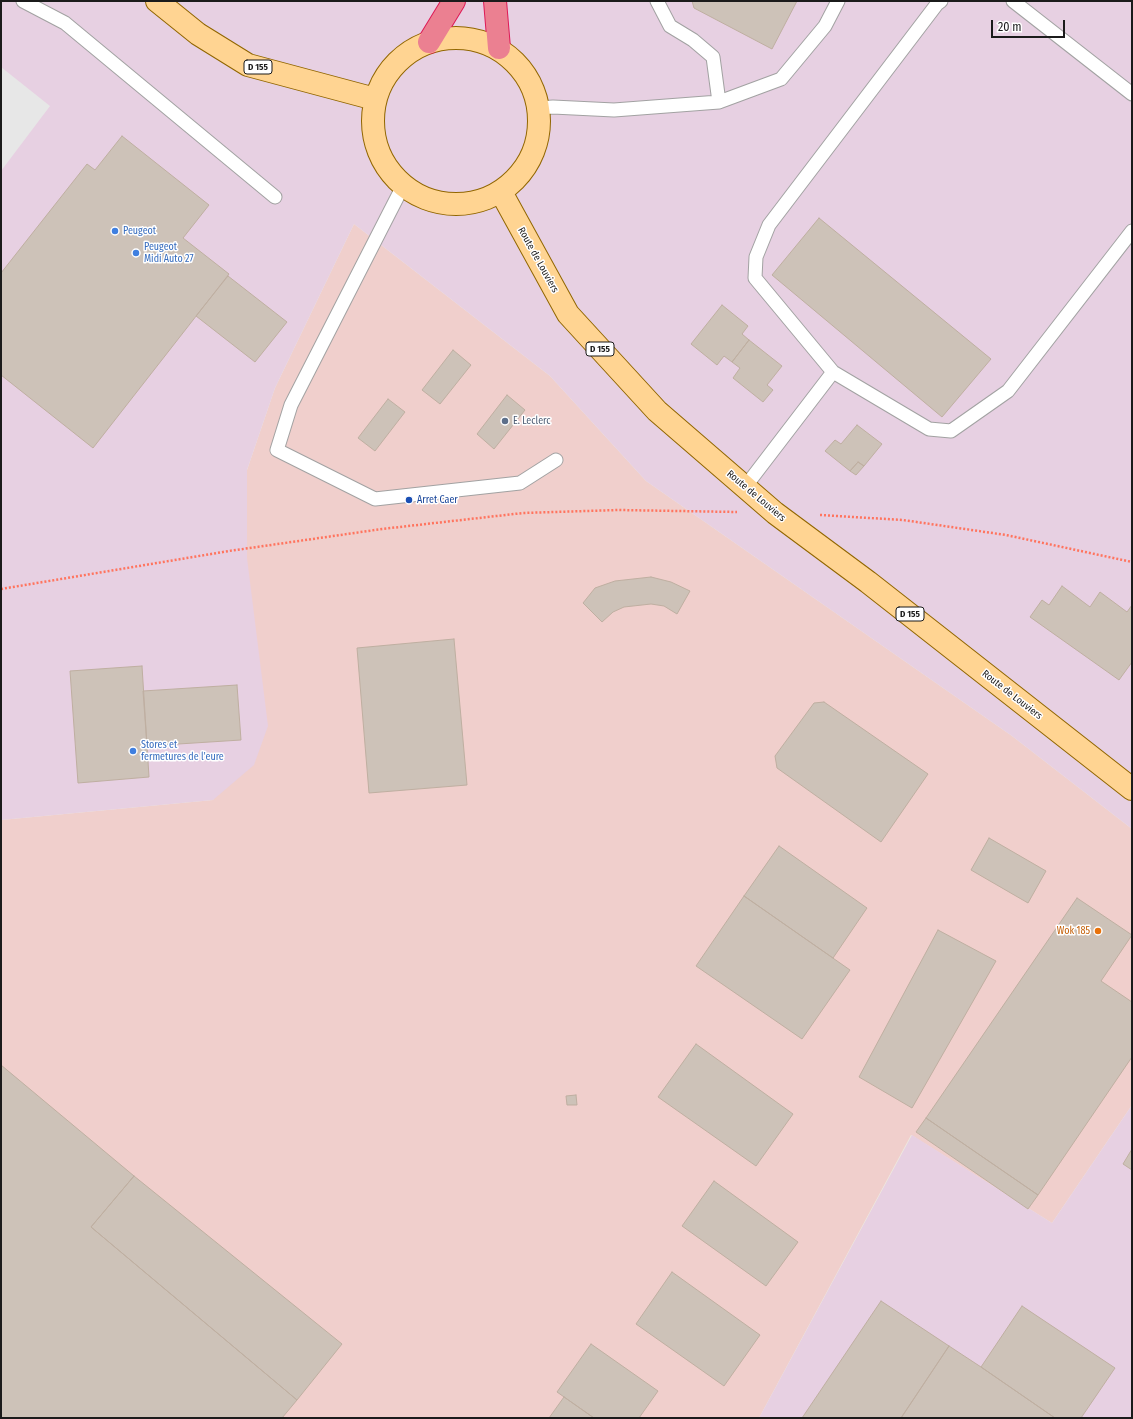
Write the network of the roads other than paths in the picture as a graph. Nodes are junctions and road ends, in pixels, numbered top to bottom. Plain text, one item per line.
1 (23, 1) edge
2 (157, 1) edge
3 (454, 1) edge
4 (494, 1) edge
5 (657, 1) edge
6 (838, 1) edge
7 (848, 1) edge
8 (941, 1) edge
9 (1013, 1) edge
10 (825, 26) junction
11 (428, 42) junction
12 (499, 48) junction
13 (1132, 94) edge
14 (375, 99) junction
15 (719, 102) junction
16 (538, 108) junction
17 (403, 186) junction
18 (501, 192) junction
19 (275, 197) dead end
20 (1132, 231) edge
21 (833, 372) junction
22 (556, 460) dead end
23 (745, 487) junction
24 (1132, 789) edge

1 - 19 lane
2 - 14 main road, D 155
3 - 11 highway
4 - 12 highway
5 - 15 lane
6 - 10 lane
7 - 10 lane
8 - 21 lane
9 - 13 lane
10 - 15 lane
11 - 12 main road
11 - 14 main road
12 - 16 main road
14 - 17 main road
15 - 16 lane
16 - 18 main road
17 - 18 main road
17 - 22 lane
18 - 23 main road, Route de Louviers / D 155
20 - 21 lane
21 - 23 lane
23 - 24 main road, Route de Louviers / D 155

